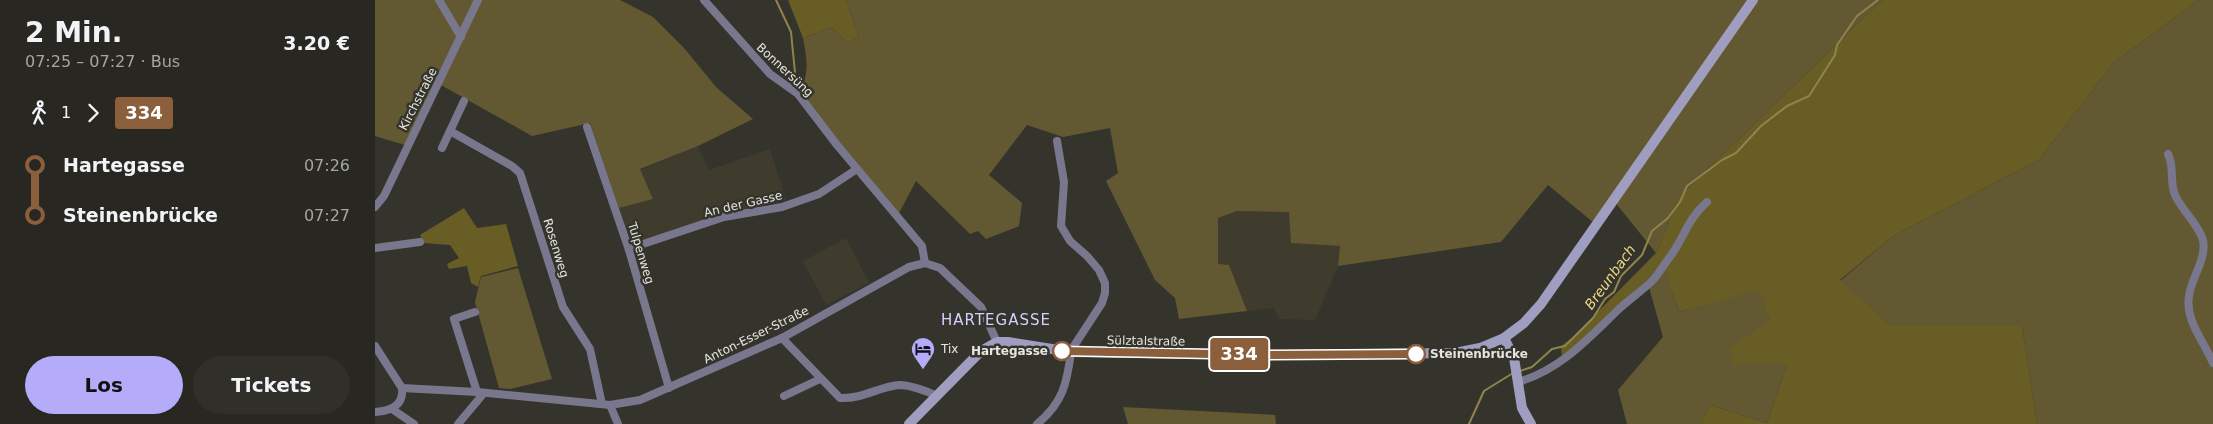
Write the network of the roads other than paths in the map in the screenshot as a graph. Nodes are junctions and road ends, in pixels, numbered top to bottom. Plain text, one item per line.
1 (439, 0) edge
2 (478, 0) edge
3 (704, 0) edge
4 (1753, 0) edge
5 (461, 38) junction
6 (464, 101) dead end
7 (587, 127) dead end
8 (450, 131) junction
9 (1057, 141) dead end
10 (442, 148) dead end
11 (2168, 154) dead end
12 (857, 169) junction
13 (1707, 202) dead end
14 (375, 207) edge
15 (420, 242) dead end
16 (375, 248) edge
17 (629, 250) junction
18 (925, 263) junction
19 (475, 312) dead end
20 (782, 338) junction
21 (1504, 338) junction
22 (997, 342) junction
23 (375, 346) edge
24 (1071, 352) junction
25 (2213, 363) edge
26 (1517, 375) junction
27 (820, 379) junction
28 (402, 388) junction
29 (669, 388) junction
30 (480, 392) junction
31 (784, 396) dead end
32 (937, 396) junction
33 (606, 404) junction
34 (392, 409) junction
35 (375, 412) edge
36 (414, 424) edge
37 (458, 424) edge
38 (618, 424) edge
39 (909, 424) edge
40 (1037, 424) edge
41 (1531, 424) edge

1 - 5 street
2 - 5 street, Kirchstraße
3 - 12 street, Bonnersüng
4 - 21 main road
5 - 14 street, Kirchstraße
6 - 8 street
7 - 17 street, Tulpenweg
8 - 10 street
8 - 33 street, Rosenweg
9 - 24 street
11 - 25 street
12 - 17 street, An der Gasse
12 - 18 street, Bonnersüng
13 - 26 street
15 - 16 street
17 - 29 street, Tulpenweg
18 - 20 street, Anton-Esser-Straße
18 - 22 street
19 - 30 street
20 - 27 street
20 - 29 street, Anton-Esser-Straße
21 - 24 main road, Sülztalstraße
21 - 26 main road
22 - 24 main road, Sülztalstraße
22 - 32 main road
23 - 28 street
24 - 40 street
26 - 41 main road
27 - 31 street
27 - 32 street
28 - 30 street, Anton-Esser-Straße
28 - 34 street
29 - 33 street, Anton-Esser-Straße
30 - 33 street, Anton-Esser-Straße
30 - 37 street
32 - 39 main road
33 - 38 street, Rosenweg
34 - 35 street
34 - 36 street

